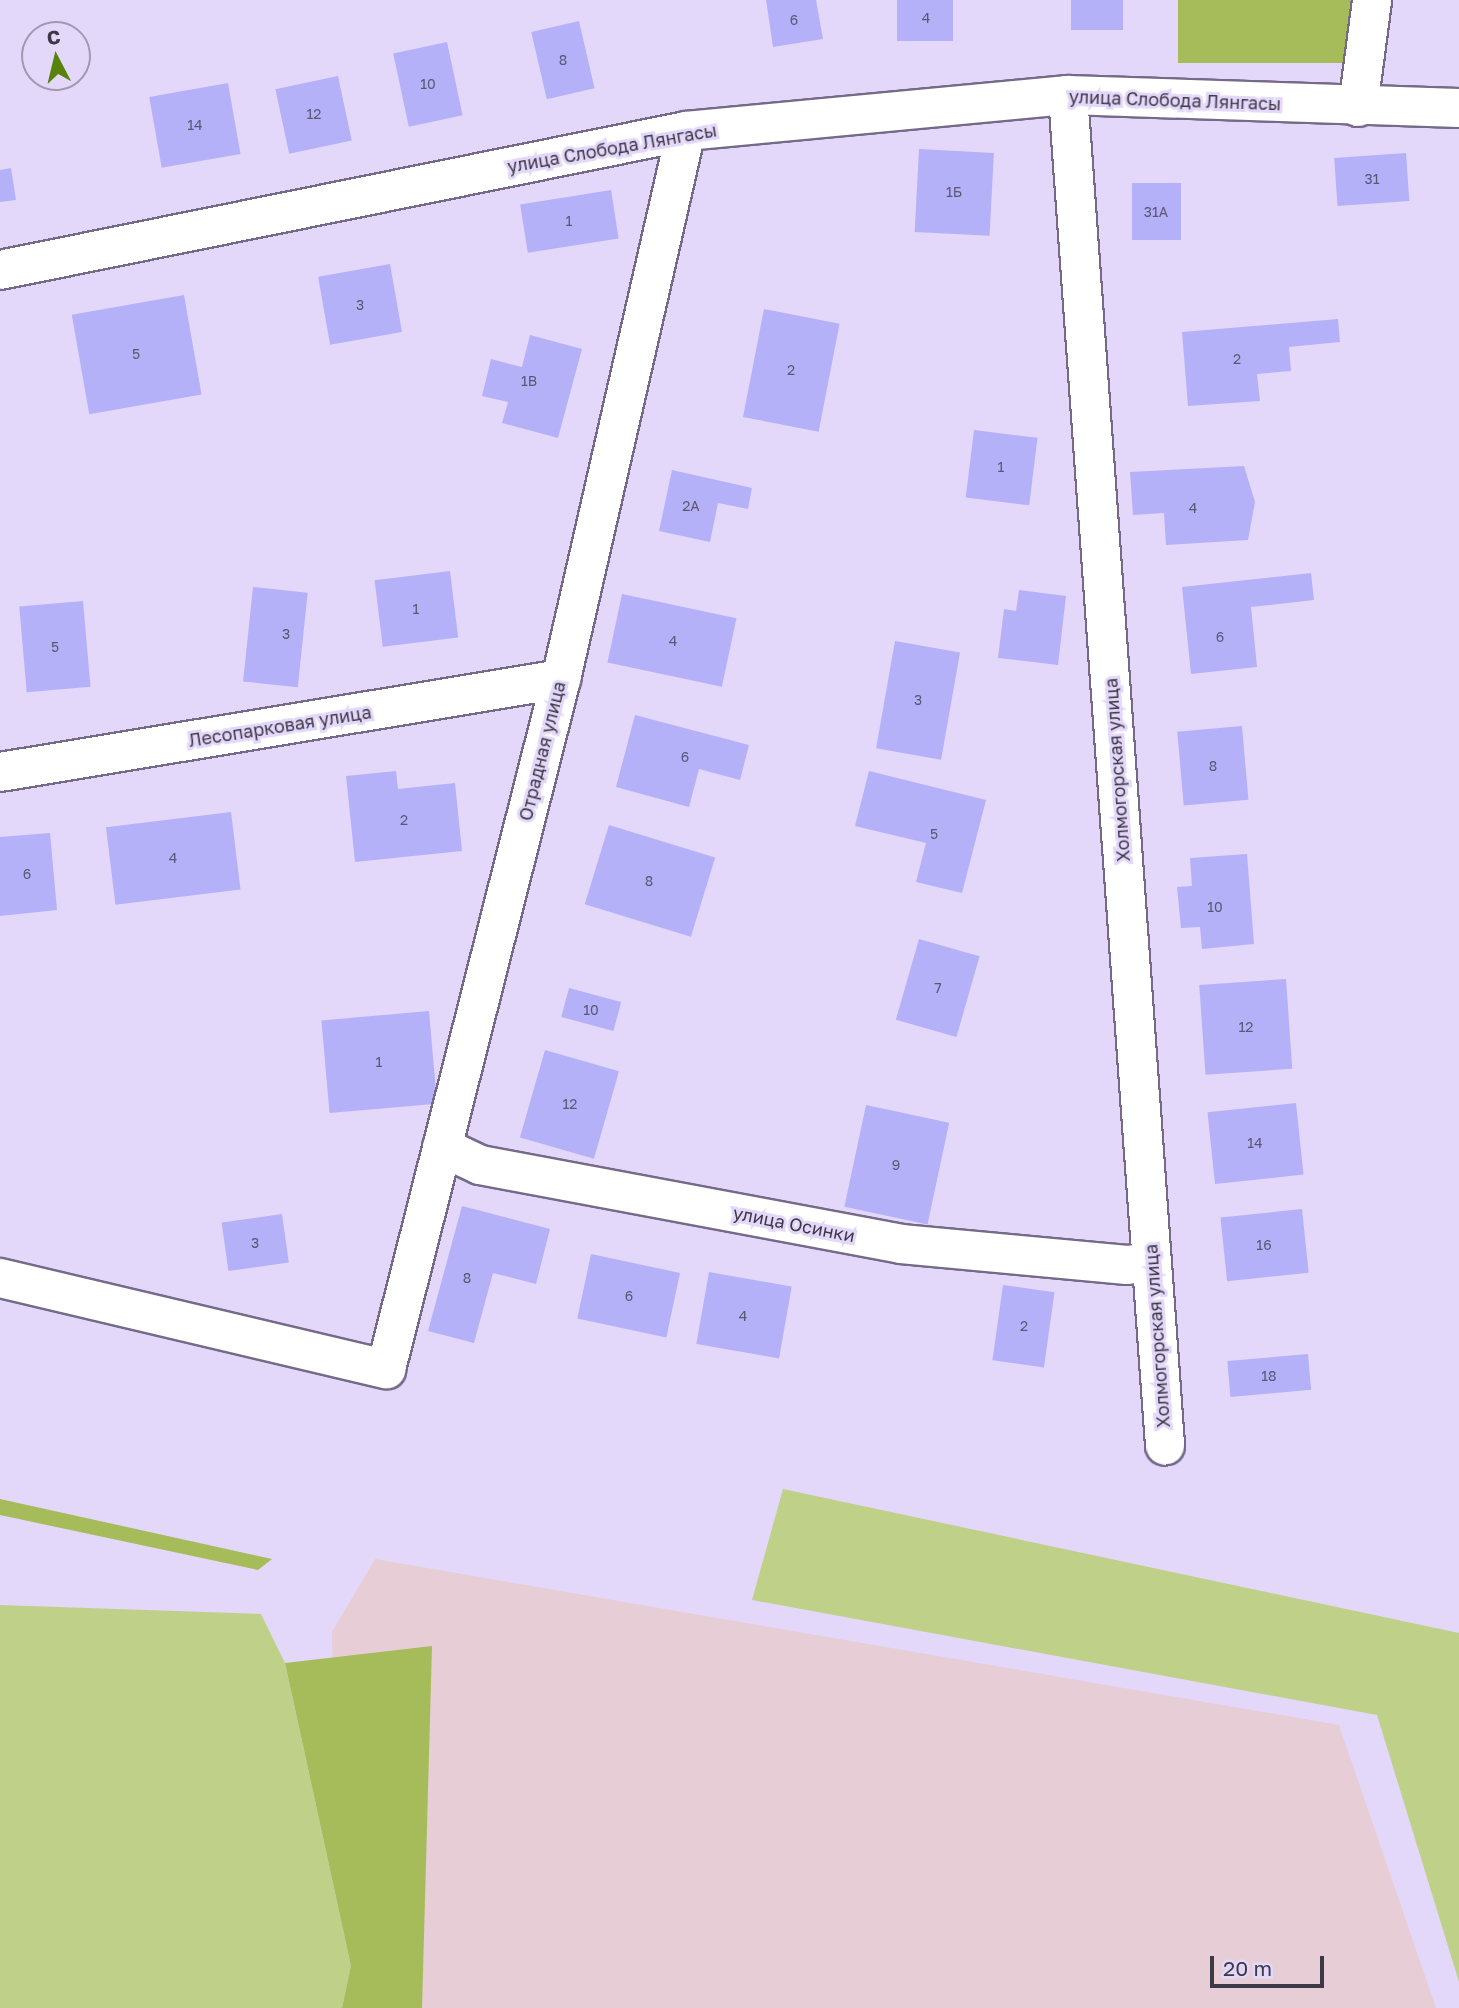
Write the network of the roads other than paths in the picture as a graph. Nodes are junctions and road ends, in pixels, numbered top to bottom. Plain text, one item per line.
1 (1372, 0) edge
2 (1068, 95) junction
3 (1358, 107) junction
4 (1459, 108) edge
5 (687, 131) junction
6 (0, 271) edge
7 (561, 679) junction
8 (0, 772) edge
9 (442, 1147) junction
10 (1152, 1262) junction
11 (0, 1278) edge
12 (1165, 1446) dead end

1 - 3 street
2 - 3 street, улица Слобода Лянгасы
2 - 5 street, улица Слобода Лянгасы
2 - 10 street, Холмогорская улица
3 - 4 street, улица Слобода Лянгасы
5 - 6 street, улица Слобода Лянгасы
5 - 7 street, Отрадная улица
7 - 8 street, Лесопарковая улица
7 - 9 street, Отрадная улица
9 - 10 street, улица Осинки
9 - 11 street, Отрадная улица
10 - 12 street, Холмогорская улица

